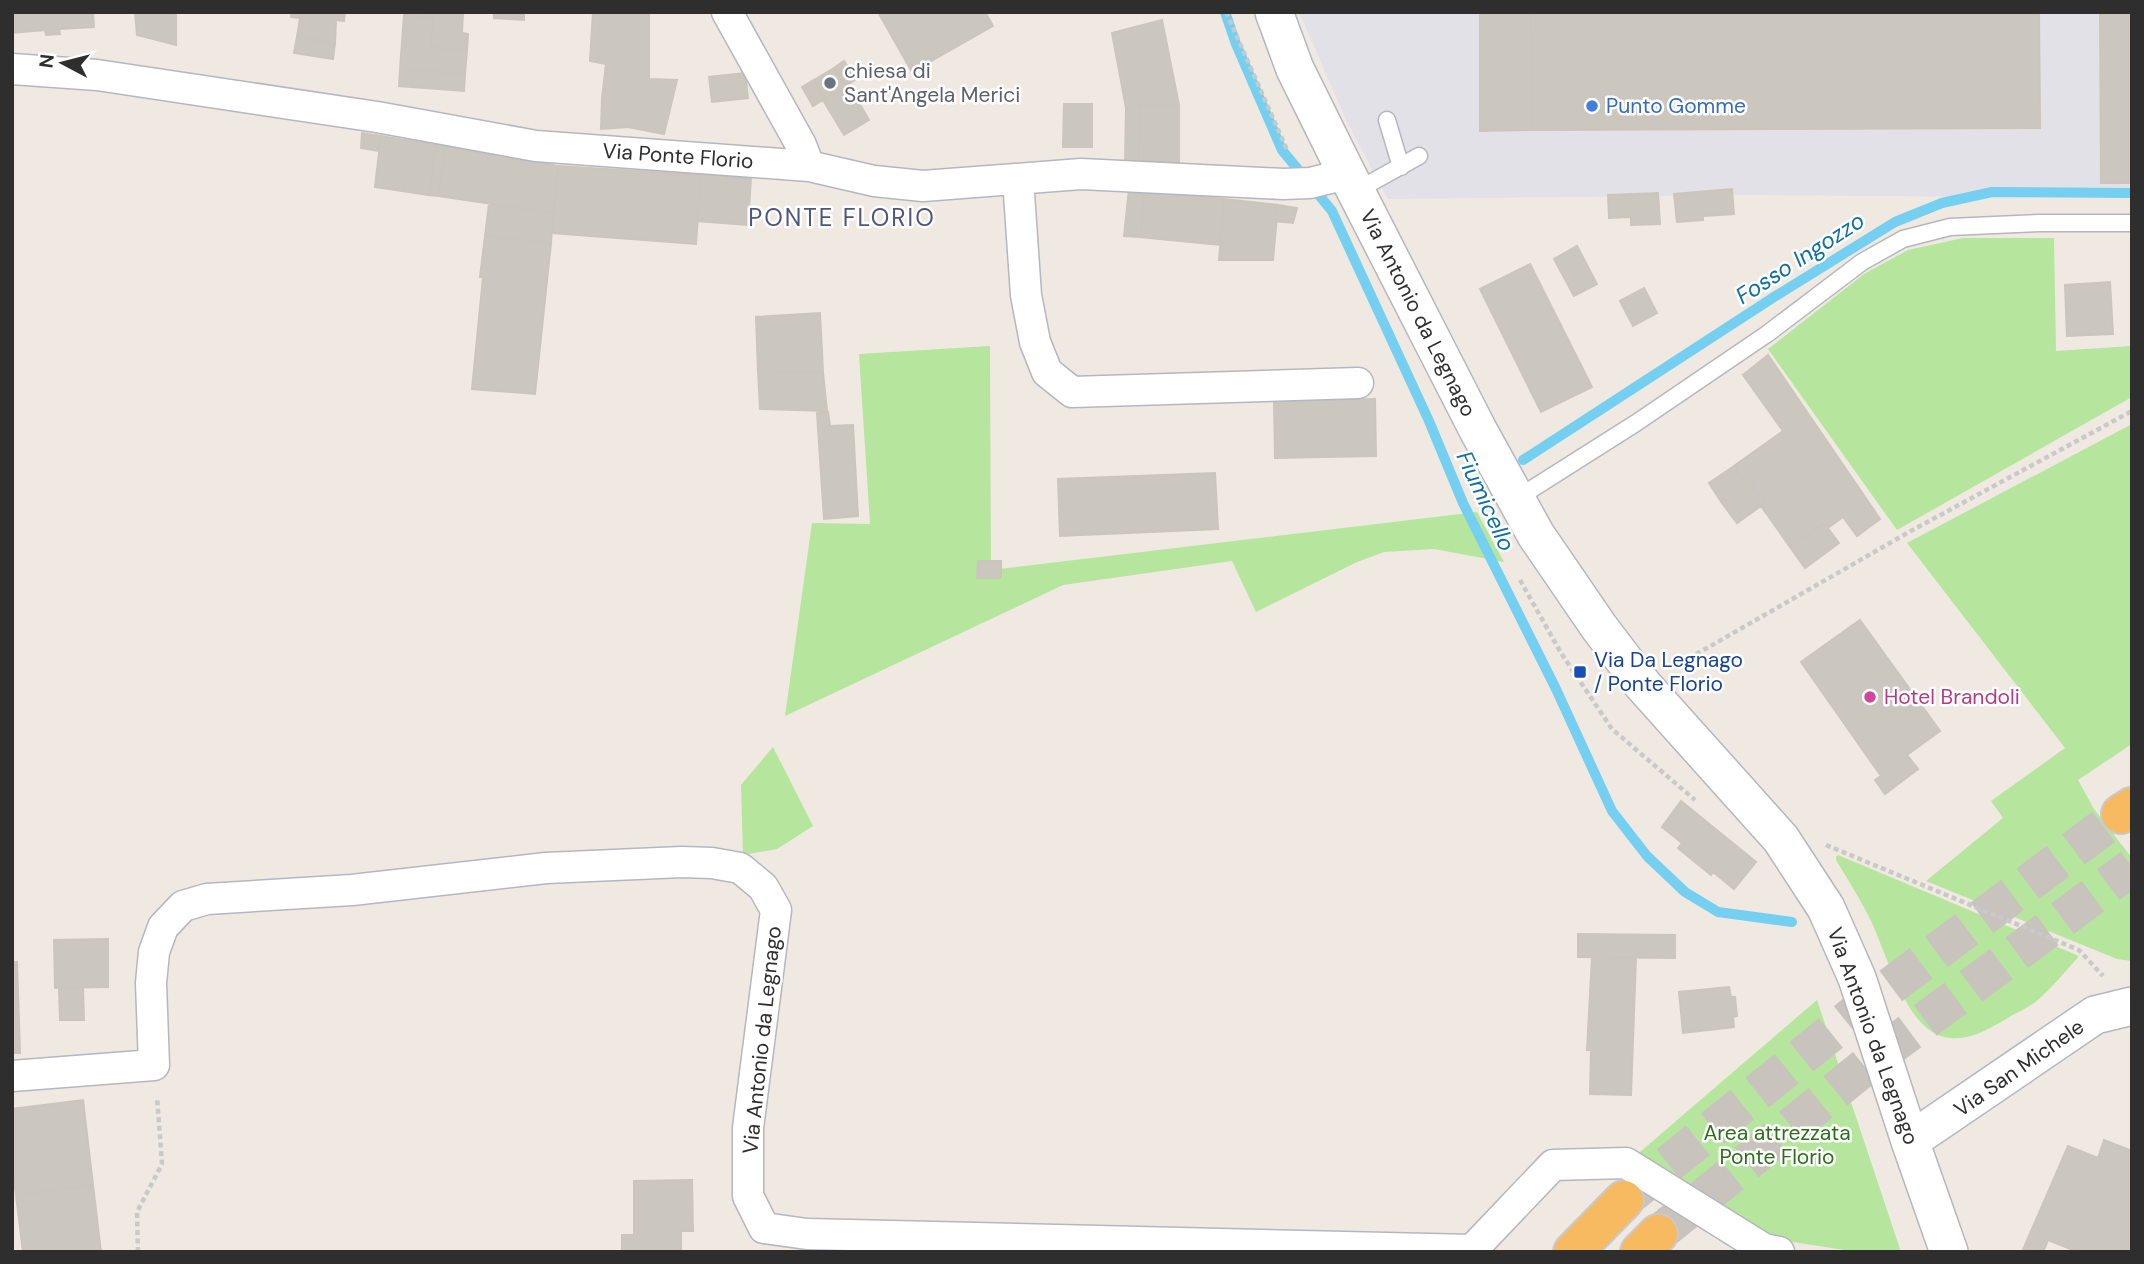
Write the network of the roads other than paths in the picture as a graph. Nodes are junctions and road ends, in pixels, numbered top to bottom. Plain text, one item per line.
1 (727, 12) edge
2 (1274, 12) edge
3 (12, 69) edge
4 (1387, 120) dead end
5 (1419, 156) dead end
6 (809, 166) junction
7 (1401, 167) junction
8 (1018, 179) junction
9 (1324, 182) junction
10 (2132, 223) edge
11 (1358, 383) dead end
12 (1516, 499) junction
13 (2131, 1004) edge
14 (12, 1076) edge
15 (1910, 1141) junction
16 (1624, 1200) tunnel mouth
17 (1573, 1252) edge
18 (1779, 1252) edge
19 (1949, 1252) edge

1 - 6 street
2 - 9 street, Via Antonio da Legnago
3 - 6 street, Via Ponte Florio
4 - 7 lane
5 - 7 lane
6 - 8 street, Via Ponte Florio
7 - 9 lane
8 - 9 street, Via Ponte Florio
8 - 11 street
9 - 12 street, Via Antonio da Legnago
10 - 12 lane
12 - 15 street, Via Antonio da Legnago
13 - 15 street, Via San Michele
14 - 18 street, Via Antonio da Legnago
15 - 19 street, Via Antonio da Legnago
16 - 17 highway

